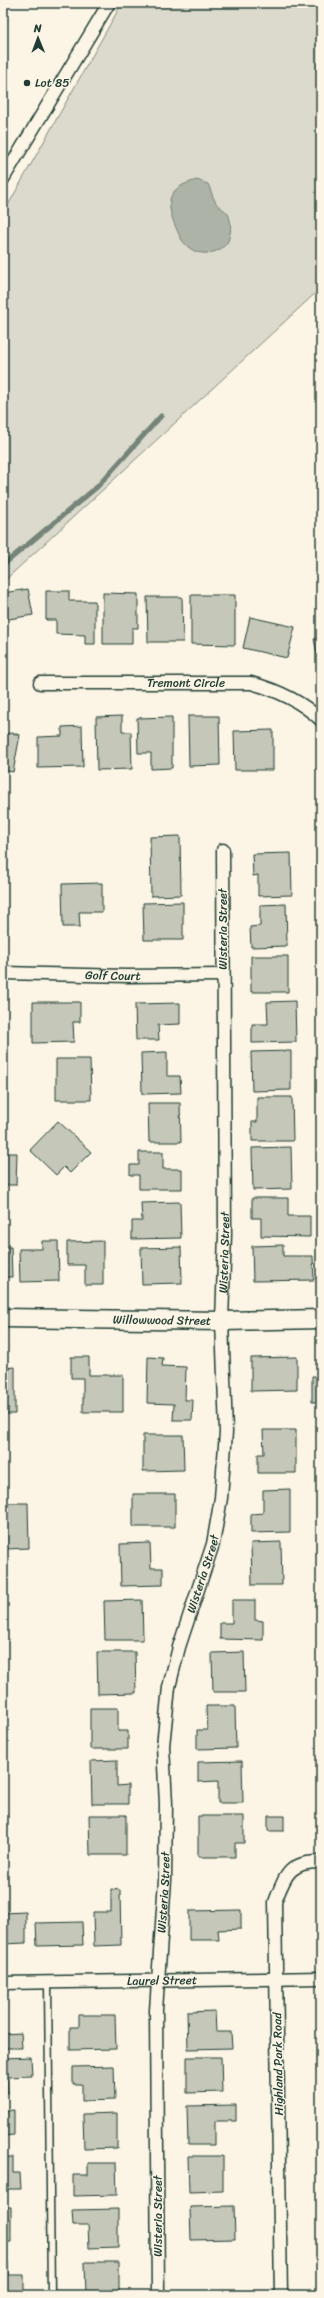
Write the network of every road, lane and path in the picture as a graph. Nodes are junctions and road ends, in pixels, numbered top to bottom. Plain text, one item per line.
1 (109, 3) edge
2 (3, 179) edge
3 (40, 683) dead end
4 (321, 720) edge
5 (223, 850) dead end
6 (3, 973) edge
7 (223, 974) junction
8 (3, 1318) edge
9 (321, 1319) edge
10 (222, 1321) junction
11 (321, 1862) edge
12 (321, 1978) edge
13 (276, 1979) junction
14 (158, 1982) junction
15 (3, 1983) edge
16 (48, 1983) junction
17 (51, 2295) edge
18 (158, 2295) edge
19 (281, 2295) edge

1 - 2 street
3 - 4 street, Tremont Circle
5 - 7 street, Wisteria Street
6 - 7 street, Golf Court
7 - 10 street, Wisteria Street
8 - 10 street, Willowwood Street
9 - 10 street, Willowwood Street
10 - 14 street, Wisteria Street
11 - 13 street, Highland Park Road
12 - 13 street, Laurel Street
13 - 14 street, Laurel Street
13 - 19 street, Highland Park Road
14 - 16 street, Laurel Street
14 - 18 street, Wisteria Street
15 - 16 street, Laurel Street
16 - 17 lane

